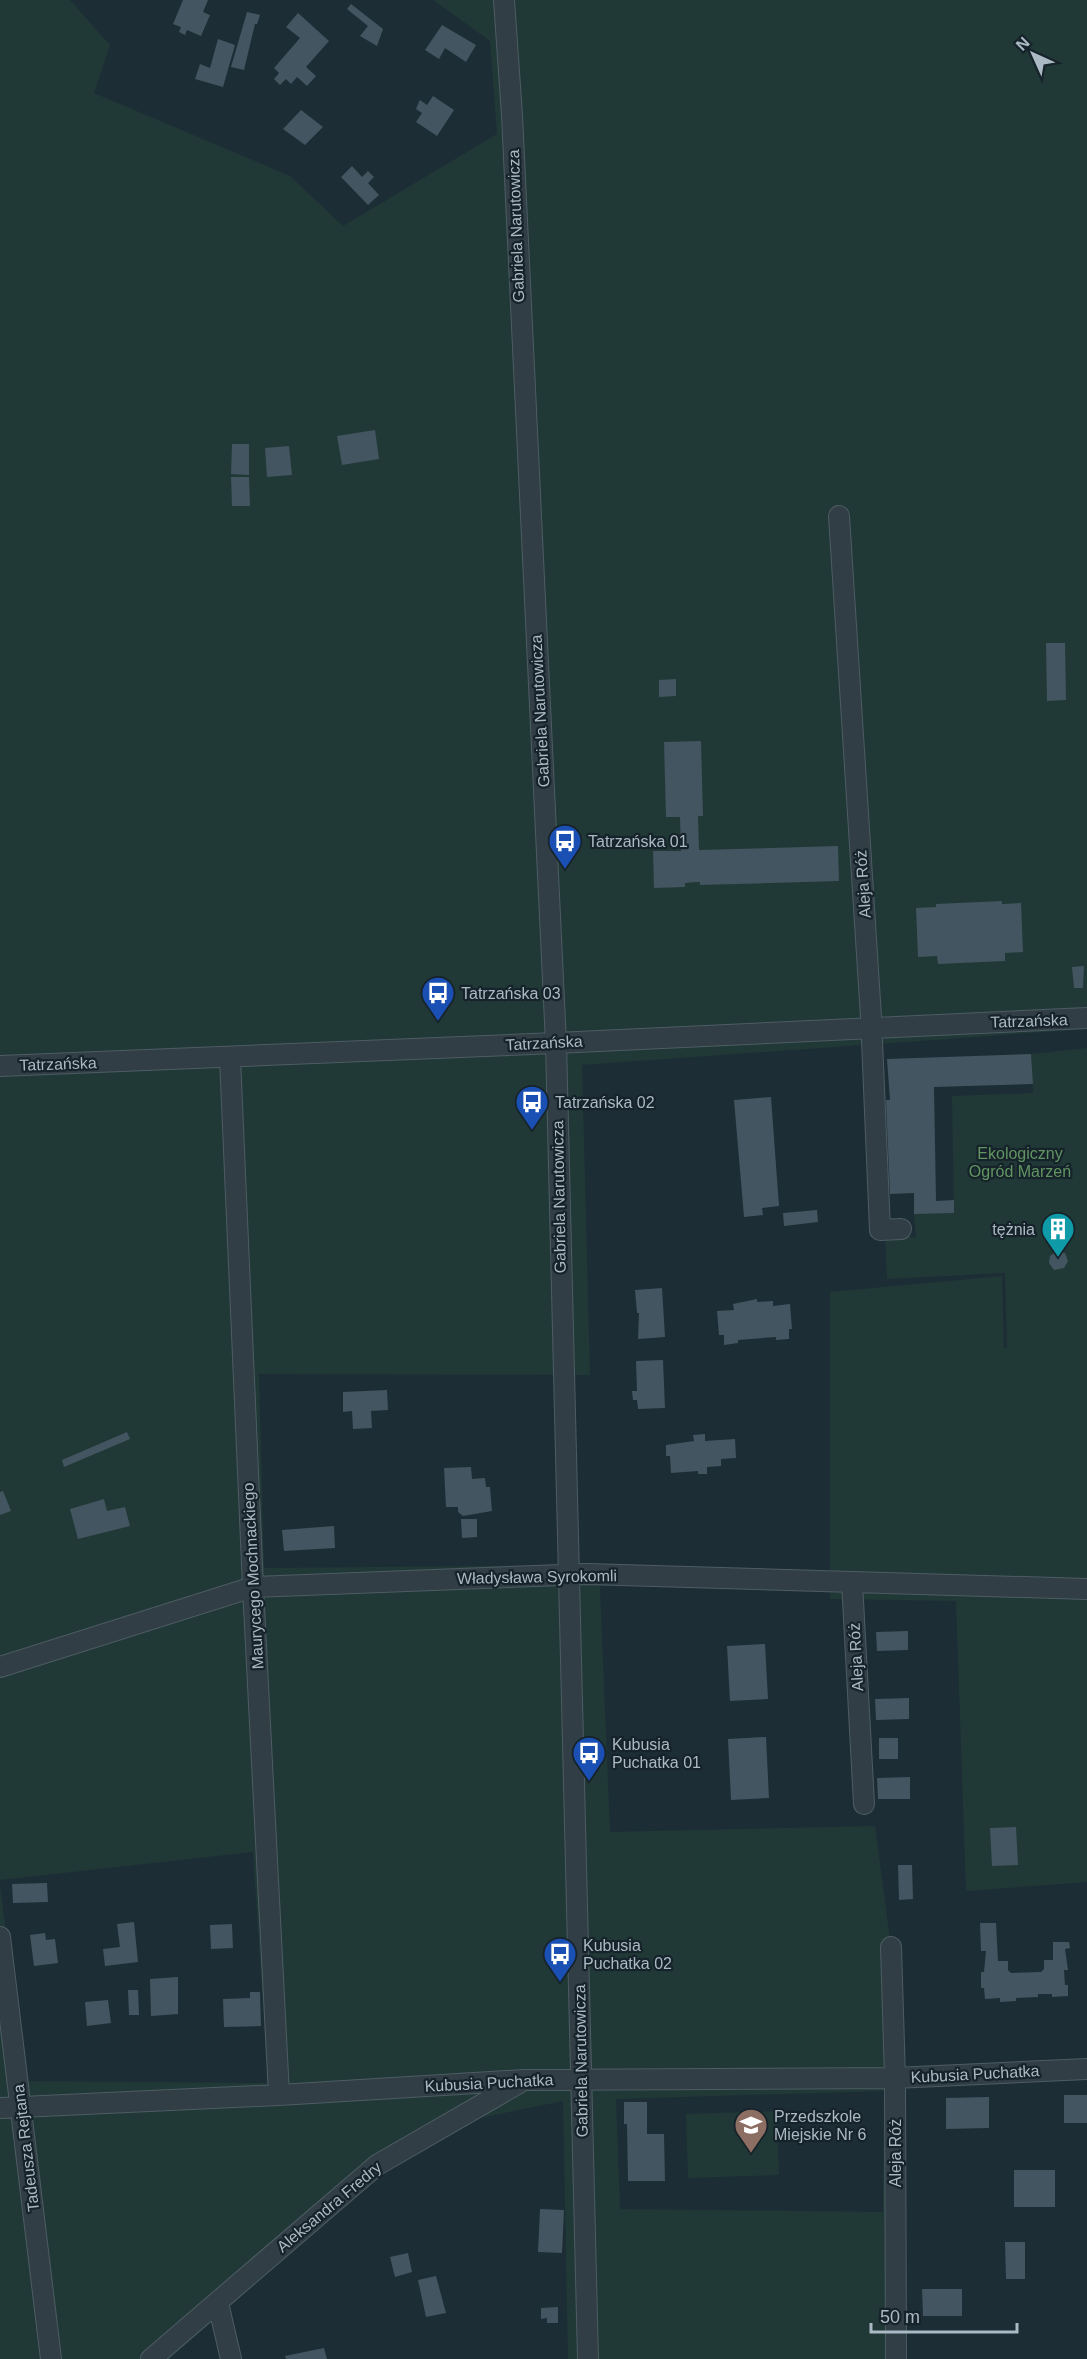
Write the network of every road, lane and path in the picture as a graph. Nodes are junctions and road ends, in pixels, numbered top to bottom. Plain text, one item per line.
1 (504, 0) edge
2 (839, 516) dead end
3 (1087, 1018) edge
4 (872, 1027) junction
5 (556, 1043) junction
6 (230, 1058) junction
7 (0, 1066) edge
8 (901, 1229) dead end
9 (569, 1574) junction
10 (852, 1582) junction
11 (253, 1587) junction
12 (1087, 1589) edge
13 (0, 1667) edge
14 (864, 1804) dead end
15 (0, 1937) edge
16 (891, 1947) dead end
17 (1087, 2069) edge
18 (582, 2078) junction
19 (895, 2078) junction
20 (524, 2080) junction
21 (279, 2095) junction
22 (0, 2108) edge
23 (22, 2108) junction
24 (218, 2303) junction
25 (51, 2359) edge
26 (151, 2359) edge
27 (231, 2359) edge
28 (588, 2359) edge
29 (896, 2359) edge

1 - 5 street, Gabriela Narutowicza
2 - 4 street, Aleja Róż
3 - 4 street, Tatrzańska
4 - 5 street, Tatrzańska
4 - 8 street, Aleja Róż
5 - 6 street, Tatrzańska
5 - 9 street, Gabriela Narutowicza
6 - 7 street, Tatrzańska
6 - 11 street, Maurycego Mochnackiego
9 - 10 street, Władysława Syrokomli
9 - 11 street, Władysława Syrokomli
9 - 18 street, Gabriela Narutowicza
10 - 12 street, Władysława Syrokomli
10 - 14 street, Aleja Róż
11 - 13 street, Władysława Syrokomli
11 - 21 street, Maurycego Mochnackiego
15 - 23 street, Tadeusza Rejtana
16 - 19 street, Aleja Róż
17 - 19 street, Kubusia Puchatka
18 - 19 street, Kubusia Puchatka
18 - 20 street, Kubusia Puchatka
18 - 28 street, Gabriela Narutowicza
19 - 29 street, Aleja Róż
20 - 21 street, Kubusia Puchatka
20 - 24 street, Aleksandra Fredry
21 - 23 street, Kubusia Puchatka
22 - 23 street, Kubusia Puchatka
23 - 25 street, Tadeusza Rejtana
24 - 26 street, Aleksandra Fredry
24 - 27 street

